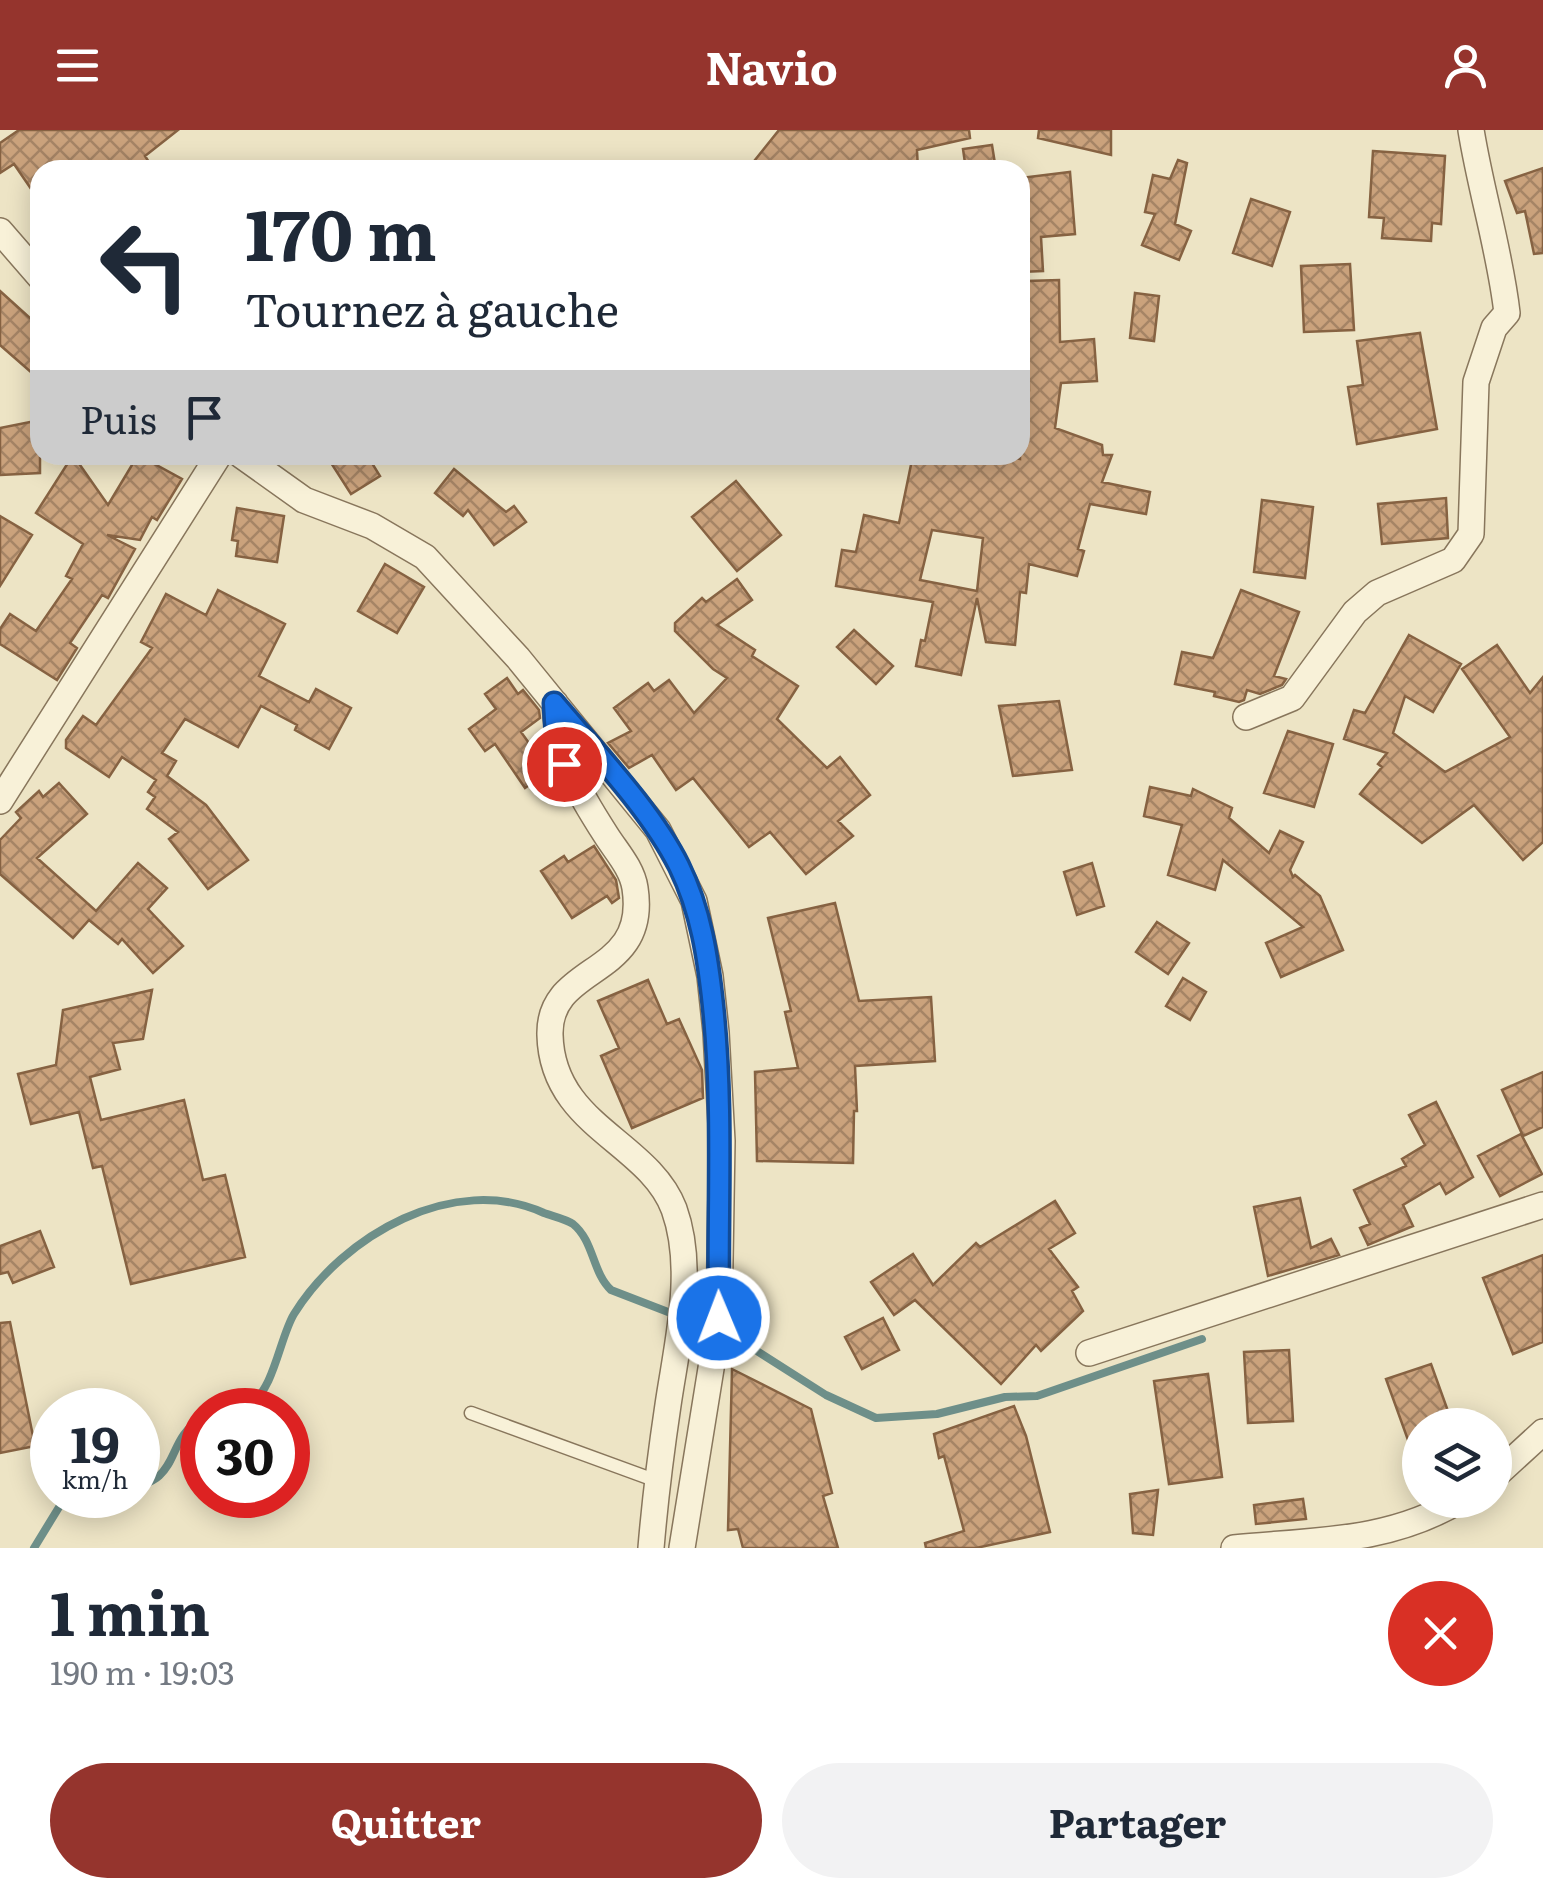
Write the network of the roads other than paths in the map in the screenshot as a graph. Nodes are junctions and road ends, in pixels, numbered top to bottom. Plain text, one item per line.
1 (1471, 130) edge
2 (0, 231) edge
3 (30, 266) edge
4 (214, 465) edge
5 (255, 465) edge
6 (554, 703) junction
7 (1246, 716) dead end
8 (0, 801) edge
9 (1543, 1205) edge
10 (1088, 1354) dead end
11 (471, 1413) dead end
12 (1543, 1432) edge
13 (1512, 1460) edge
14 (657, 1481) junction
15 (1428, 1518) edge
16 (650, 1548) edge
17 (682, 1548) edge
18 (1234, 1548) edge

1 - 7 street
2 - 3 street
4 - 8 street
5 - 6 street
6 - 14 street
6 - 17 street
9 - 10 street
11 - 14 lane
12 - 13 street
14 - 16 street
15 - 18 street

